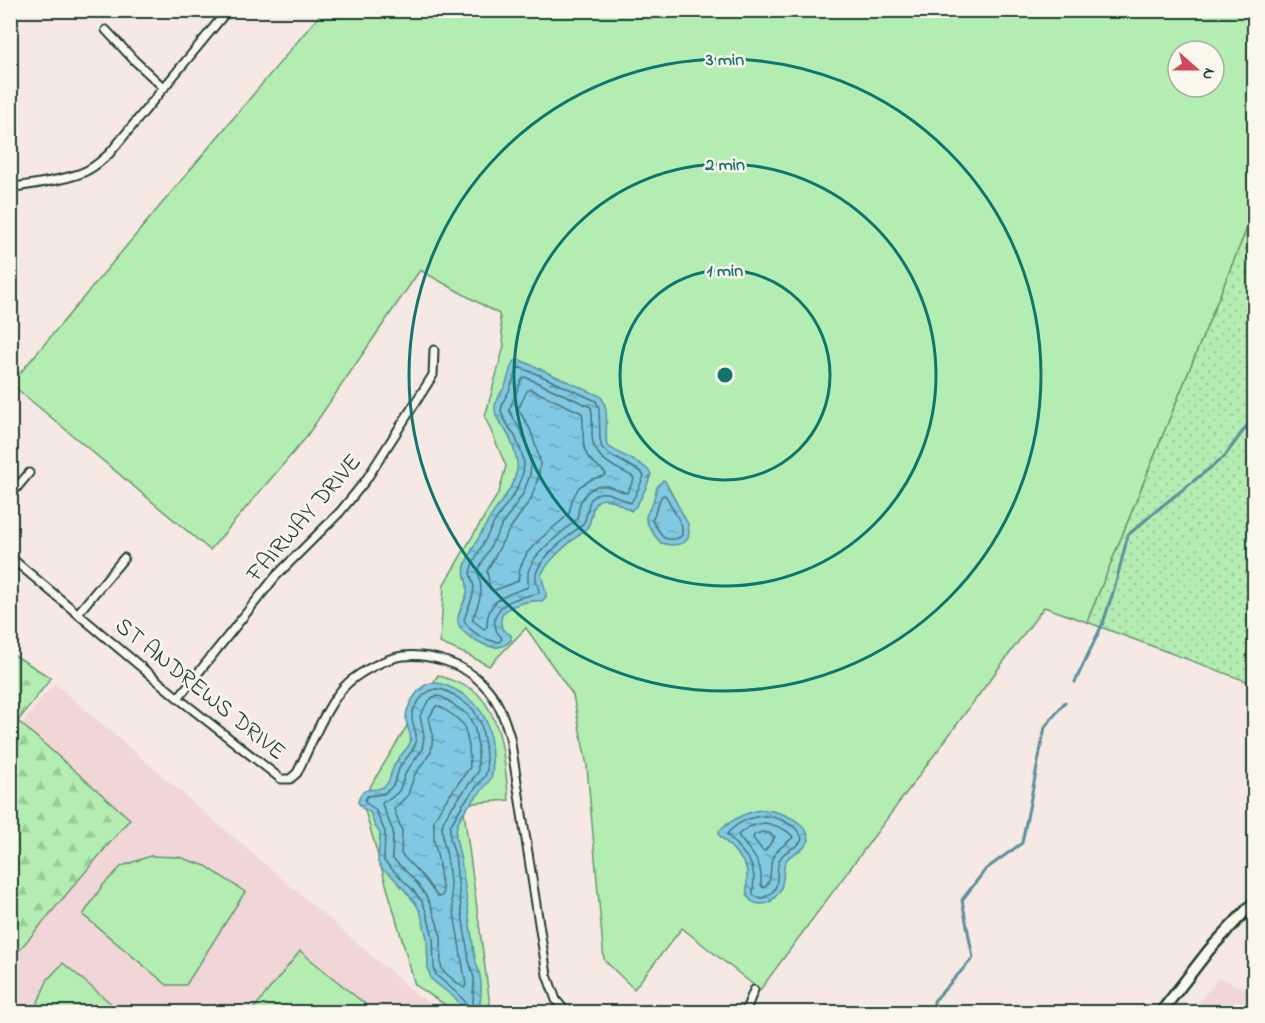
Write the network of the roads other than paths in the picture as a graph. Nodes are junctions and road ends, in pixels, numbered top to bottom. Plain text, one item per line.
1 (228, 10) edge
2 (106, 30) dead end
3 (164, 88) junction
4 (10, 188) edge
5 (434, 350) dead end
6 (29, 473) dead end
7 (10, 496) edge
8 (10, 557) edge
9 (124, 558) dead end
10 (78, 614) junction
11 (178, 698) junction
12 (1254, 902) edge
13 (754, 990) dead end
14 (566, 1012) edge
15 (745, 1012) edge
16 (1161, 1012) edge

1 - 3 street
2 - 3 street
3 - 4 street
5 - 11 street, FAIRWAY DRIVE
6 - 7 street
8 - 10 street, ST ANDREWS DRIVE
9 - 10 street
10 - 11 street, ST ANDREWS DRIVE
11 - 14 street, ST ANDREWS DRIVE
12 - 16 main road
13 - 15 street

